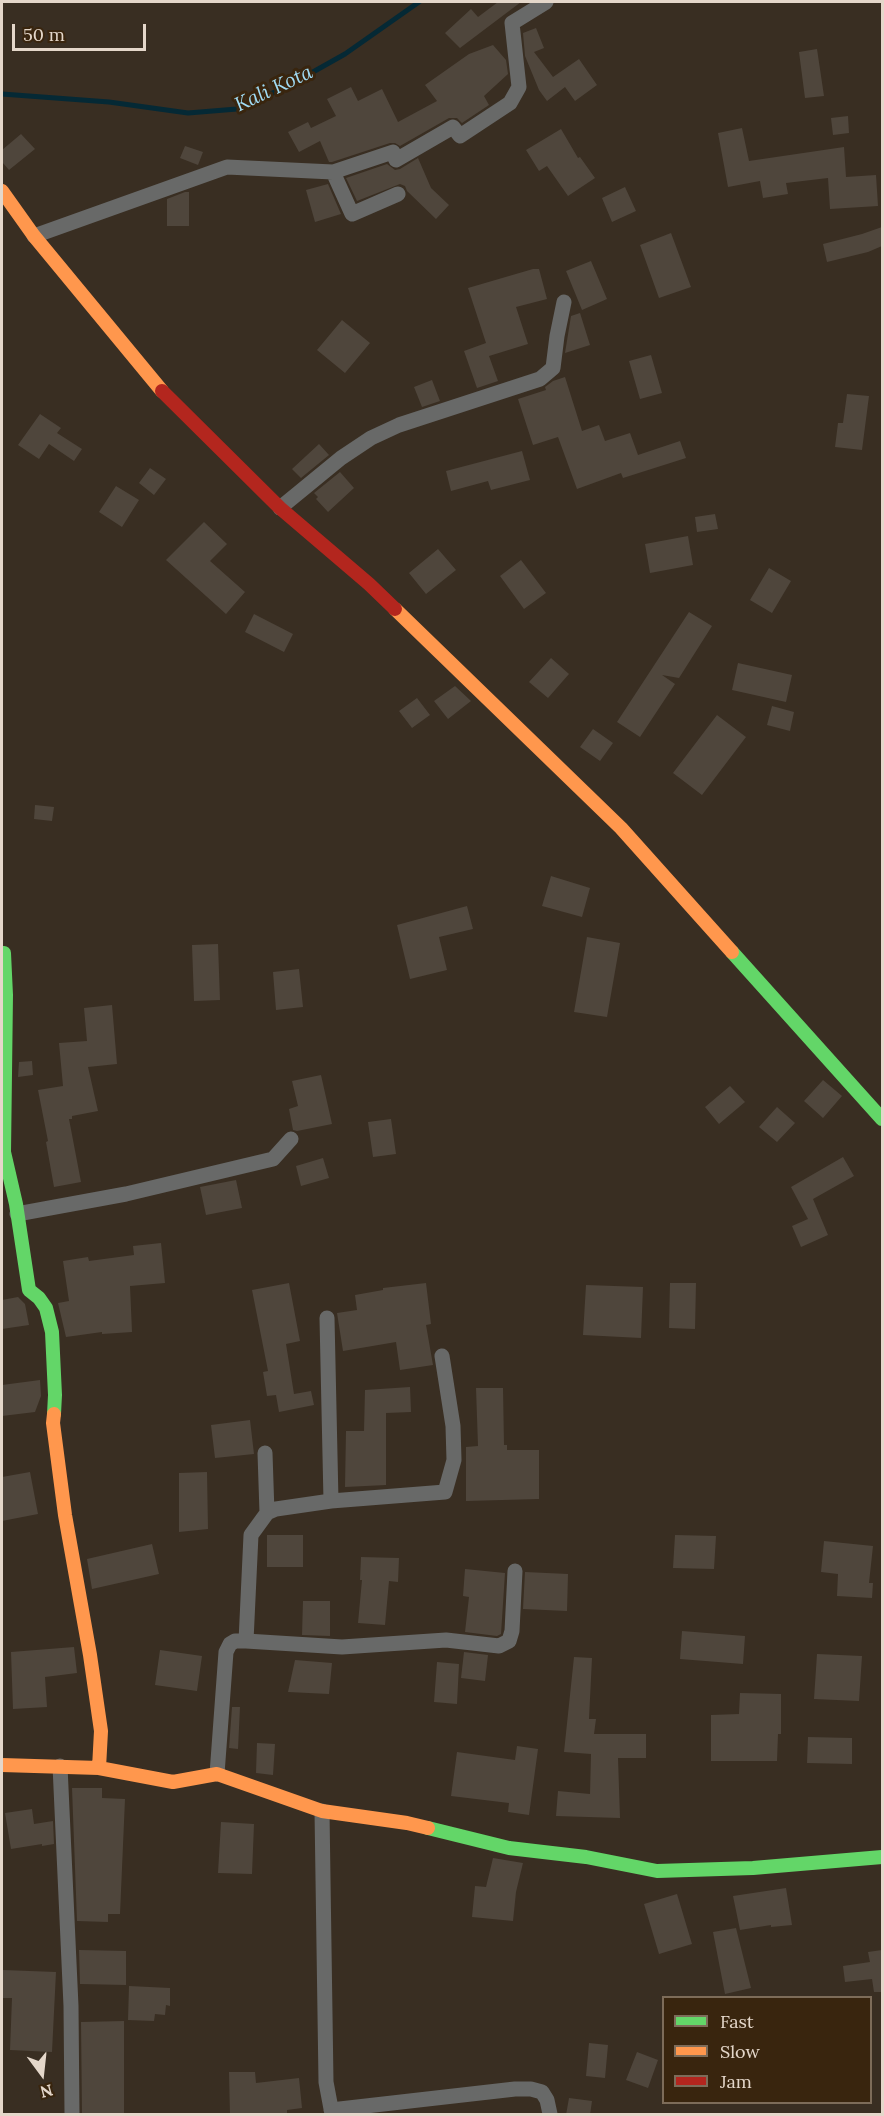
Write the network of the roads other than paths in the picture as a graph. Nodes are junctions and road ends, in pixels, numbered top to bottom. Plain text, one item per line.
1 (546, 2) edge
2 (333, 172) junction
3 (2, 190) edge
4 (398, 194) dead end
5 (34, 236) junction
6 (564, 302) dead end
7 (280, 508) junction
8 (4, 953) dead end
9 (882, 1119) edge
10 (291, 1139) dead end
11 (17, 1214) junction
12 (327, 1318) dead end
13 (442, 1356) dead end
14 (265, 1453) dead end
15 (331, 1501) junction
16 (267, 1513) junction
17 (515, 1571) dead end
18 (246, 1641) junction
19 (2, 1765) edge
20 (60, 1766) junction
21 (99, 1768) junction
22 (217, 1774) junction
23 (322, 1810) junction
24 (882, 1857) edge
25 (332, 2112) edge
26 (72, 2115) edge
27 (550, 2115) edge

1 - 2 street
2 - 4 street
2 - 5 street
3 - 5 street
5 - 7 street
6 - 7 street
7 - 9 street
8 - 11 street
10 - 11 street
11 - 21 street
12 - 15 street
13 - 15 street
14 - 16 street
15 - 16 street
16 - 18 street
17 - 18 street
18 - 22 street
19 - 20 street
20 - 21 street
20 - 26 street
21 - 22 street
22 - 23 street
23 - 24 street
23 - 25 street
25 - 27 street

